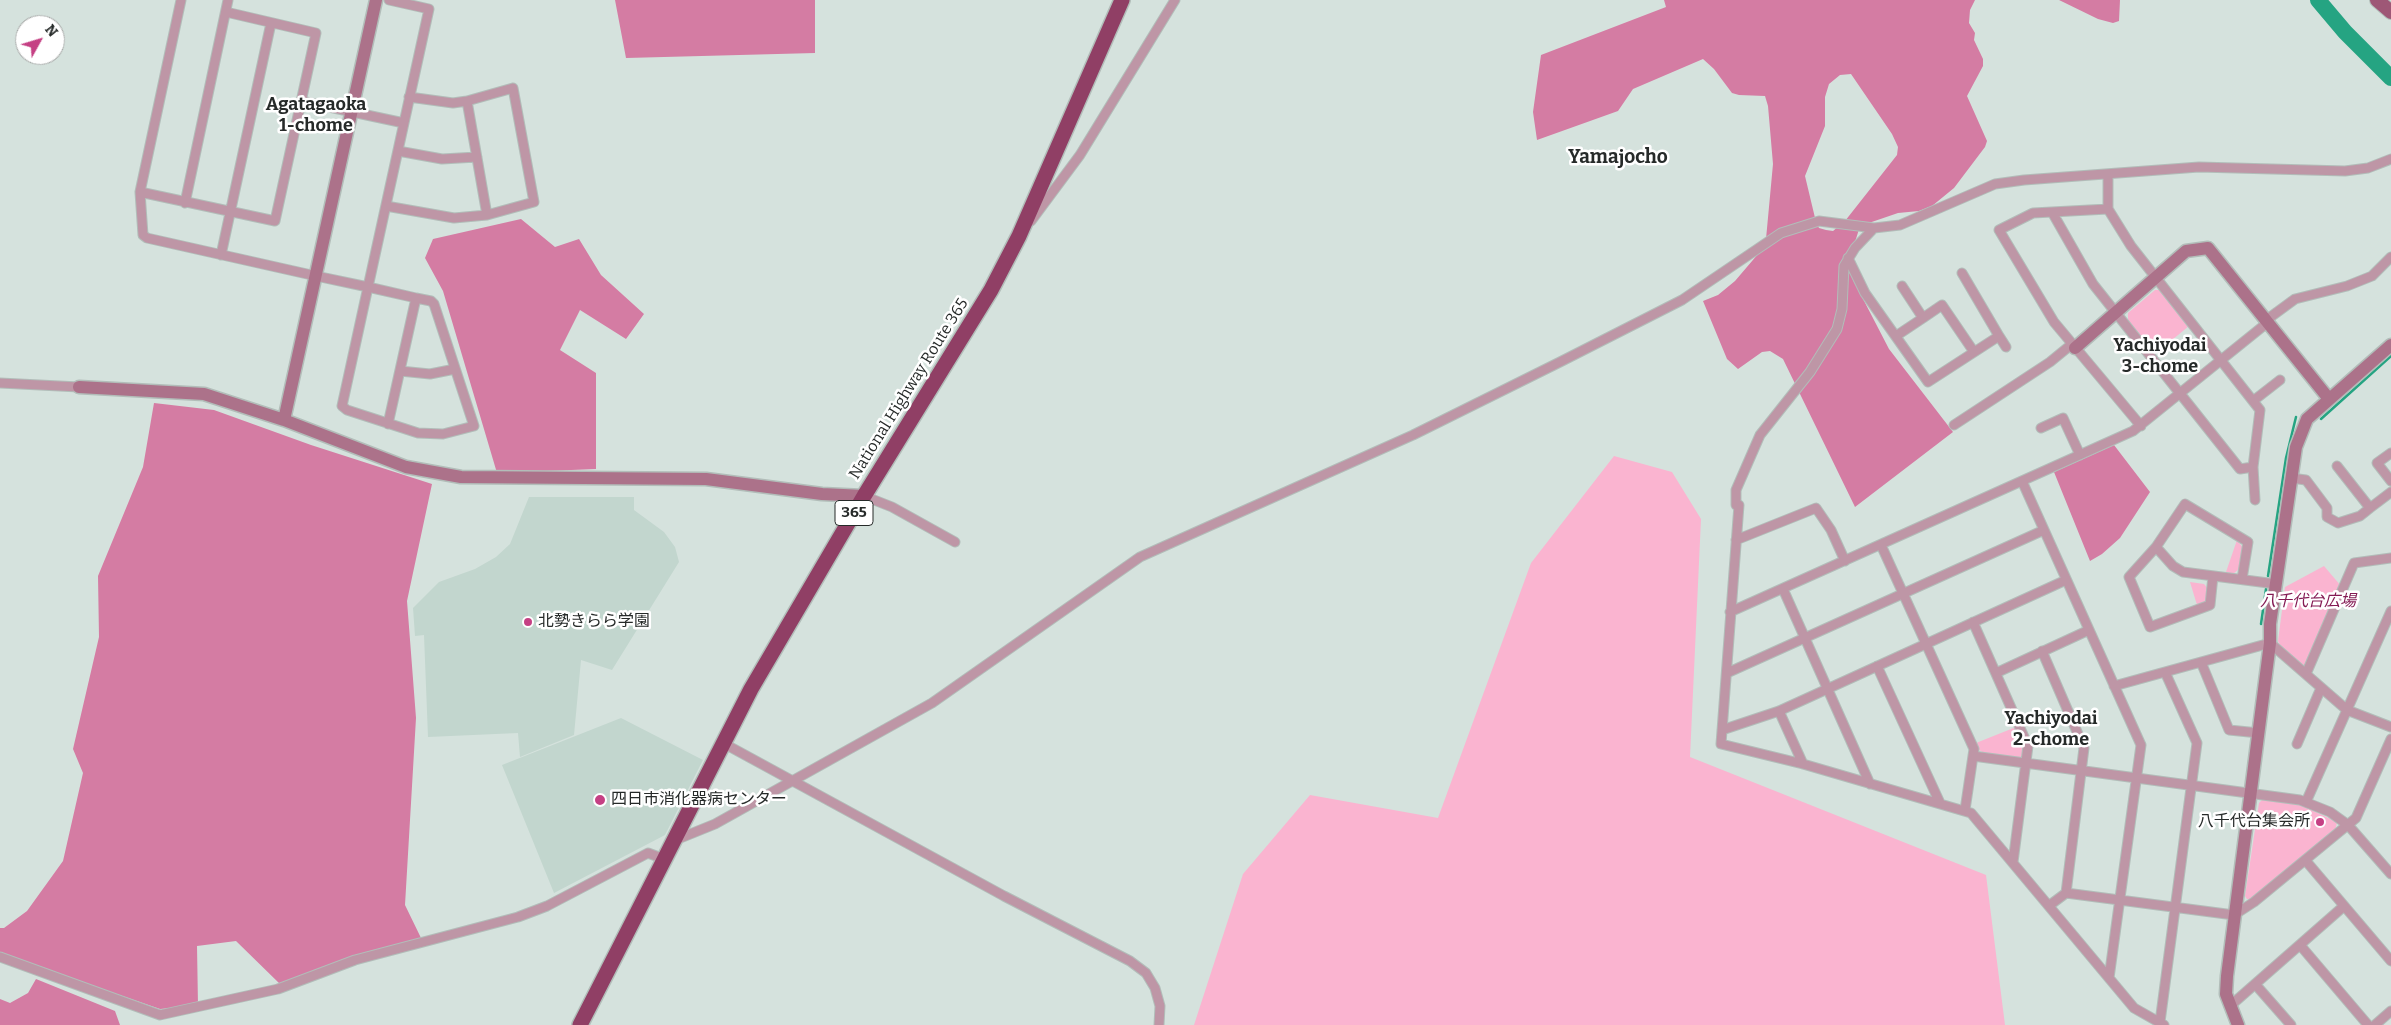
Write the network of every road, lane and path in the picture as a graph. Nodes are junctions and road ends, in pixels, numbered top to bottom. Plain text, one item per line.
1 (181, 0) edge
2 (228, 0) edge
3 (376, 0) edge
4 (389, 0) edge
5 (1122, 0) edge
6 (1175, 0) edge
7 (2377, 0) edge
8 (226, 12) junction
9 (2391, 12) edge
10 (271, 23) junction
11 (410, 97) junction
12 (301, 101) junction
13 (468, 101) junction
14 (352, 112) junction
15 (404, 123) junction
16 (398, 151) junction
17 (477, 157) junction
18 (2391, 159) edge
19 (2108, 174) junction
20 (140, 192) junction
21 (185, 203) junction
22 (386, 206) junction
23 (2108, 209) junction
24 (2052, 212) junction
25 (229, 213) junction
26 (487, 215) junction
27 (1874, 228) junction
28 (1020, 236) junction
29 (221, 255) junction
30 (2391, 257) edge
31 (1848, 258) junction
32 (1962, 273) dead end
33 (316, 276) junction
34 (2156, 277) junction
35 (1902, 286) dead end
36 (368, 288) junction
37 (416, 298) junction
38 (2116, 312) junction
39 (1923, 318) junction
40 (2266, 322) junction
41 (1896, 336) junction
42 (1998, 336) junction
43 (2391, 344) edge
44 (2074, 346) junction
45 (2006, 347) dead end
46 (1974, 352) junction
47 (2221, 360) junction
48 (455, 369) junction
49 (400, 371) junction
50 (2280, 380) dead end
51 (0, 383) edge
52 (79, 387) joint
53 (2181, 394) junction
54 (2329, 399) junction
55 (2253, 401) junction
56 (284, 420) junction
57 (388, 424) junction
58 (1954, 425) dead end
59 (2142, 426) junction
60 (2041, 428) dead end
61 (2391, 453) edge
62 (2080, 455) junction
63 (2337, 466) dead end
64 (2253, 467) junction
65 (2291, 478) junction
66 (2391, 480) edge
67 (2022, 481) junction
68 (2391, 492) edge
69 (864, 496) junction
70 (2255, 500) dead end
71 (2370, 508) junction
72 (2044, 530) junction
73 (1736, 540) junction
74 (955, 542) dead end
75 (1881, 545) junction
76 (2156, 547) junction
77 (2391, 558) edge
78 (1845, 561) junction
79 (2213, 576) junction
80 (2242, 579) junction
81 (2066, 580) junction
82 (2276, 584) junction
83 (1783, 589) junction
84 (1903, 594) junction
85 (1730, 612) junction
86 (2390, 615) edge
87 (1973, 622) junction
88 (2089, 630) junction
89 (1805, 639) junction
90 (1926, 643) junction
91 (2270, 643) junction
92 (2042, 651) junction
93 (2201, 662) junction
94 (1877, 666) junction
95 (2165, 672) junction
96 (1727, 673) junction
97 (1996, 673) junction
98 (2306, 674) junction
99 (2114, 686) junction
100 (1828, 688) junction
101 (2321, 688) junction
102 (2347, 710) junction
103 (1780, 711) junction
104 (2391, 727) edge
105 (1722, 730) junction
106 (2258, 732) junction
107 (2391, 739) edge
108 (723, 744) junction
109 (2297, 744) dead end
110 (1973, 756) junction
111 (2027, 763) junction
112 (1803, 764) junction
113 (2082, 770) junction
114 (2136, 777) junction
115 (791, 782) junction
116 (1870, 784) junction
117 (2191, 784) junction
118 (2251, 792) junction
119 (2306, 802) junction
120 (1940, 803) junction
121 (1965, 810) junction
122 (2348, 825) junction
123 (672, 842) junction
124 (664, 859) junction
125 (2306, 861) junction
126 (2013, 862) junction
127 (2391, 873) edge
128 (2066, 892) junction
129 (2120, 899) junction
130 (2050, 905) junction
131 (2344, 906) junction
132 (2175, 907) junction
133 (2234, 915) junction
134 (2300, 945) junction
135 (0, 957) edge
136 (2391, 960) edge
137 (2109, 978) junction
138 (2255, 984) junction
139 (2230, 1006) junction
140 (2391, 1011) edge
141 (2162, 1024) edge
142 (580, 1025) edge
143 (1159, 1025) edge
144 (2238, 1025) edge
145 (2291, 1025) edge
146 (2368, 1025) edge
147 (2375, 1025) edge

1 - 20 street
2 - 8 street
3 - 14 street
4 - 11 street
5 - 28 highway, National Highway Route 365 / 365
6 - 28 street
7 - 9 main road
8 - 10 street
8 - 21 street
10 - 12 street
10 - 25 street
11 - 13 street
11 - 15 street
12 - 14 street
12 - 25 street
13 - 17 street
13 - 26 street
14 - 15 street
14 - 33 street
15 - 16 street
16 - 17 street
16 - 22 street
17 - 26 street
18 - 19 street
19 - 23 street
19 - 27 street
20 - 21 street
20 - 29 street
21 - 25 street
22 - 26 street
22 - 36 street
23 - 24 street
23 - 34 street
24 - 38 street
24 - 44 street
25 - 29 street
27 - 31 street
27 - 115 street
28 - 69 highway, National Highway Route 365 / 365
29 - 33 street
30 - 40 street
31 - 41 street
31 - 73 street
32 - 42 street
33 - 36 street
33 - 56 street
34 - 38 street
34 - 40 street
34 - 47 street
35 - 39 street
36 - 37 street
36 - 57 street
37 - 48 street
37 - 49 street
38 - 44 street
38 - 53 street
39 - 41 street
39 - 46 street
40 - 47 street
40 - 54 street
41 - 46 street
42 - 45 street
42 - 46 street
43 - 54 street
44 - 58 street
44 - 59 street
47 - 53 street
47 - 55 street
48 - 49 street
48 - 57 street
49 - 57 street
50 - 55 street
51 - 52 street
52 - 56 street
53 - 59 street
53 - 64 street
54 - 65 street
55 - 64 street
56 - 69 street
59 - 62 street
60 - 62 street
61 - 66 street
62 - 67 street
63 - 71 street
64 - 70 street
65 - 71 street
65 - 82 street
67 - 72 street
67 - 75 street
68 - 71 street
69 - 74 street
69 - 108 highway, National Highway Route 365 / 365
72 - 81 street
72 - 84 street
73 - 78 street
73 - 85 street
75 - 78 street
75 - 84 street
76 - 79 street
76 - 79 street
76 - 80 street
77 - 98 street
78 - 83 street
79 - 80 street
80 - 82 street
81 - 87 street
81 - 88 street
82 - 91 street
83 - 85 street
83 - 89 street
84 - 89 street
84 - 90 street
85 - 96 street
86 - 102 street
87 - 90 street
87 - 97 street
88 - 92 street
88 - 99 street
89 - 96 street
89 - 100 street
90 - 94 street
90 - 110 street
91 - 93 street
91 - 98 street
91 - 106 street
92 - 97 street
92 - 113 street
93 - 95 street
93 - 106 street
94 - 100 street
94 - 120 street
95 - 99 street
95 - 117 street
96 - 105 street
97 - 111 street
98 - 101 street
99 - 114 street
100 - 103 street
100 - 116 street
101 - 102 street
101 - 109 street
102 - 104 street
102 - 119 street
103 - 105 street
103 - 112 street
105 - 112 street
106 - 118 street
107 - 122 street
108 - 115 street
108 - 123 highway, National Highway Route 365 / 365
110 - 111 street
110 - 121 street
111 - 113 street
111 - 126 street
112 - 116 street
113 - 114 street
113 - 128 street
114 - 117 street
114 - 129 street
115 - 123 street
115 - 143 street
116 - 120 street
117 - 118 street
117 - 132 street
118 - 119 street
118 - 133 street
119 - 122 street
120 - 121 street
121 - 126 street
122 - 125 street
122 - 127 street
123 - 124 highway, National Highway Route 365 / 365
124 - 135 street
124 - 142 highway, National Highway Route 365 / 365
125 - 131 street
125 - 133 street
126 - 130 street
128 - 129 street
128 - 130 street
129 - 132 street
129 - 137 street
130 - 137 street
131 - 134 street
131 - 136 street
132 - 133 street
132 - 141 street
133 - 139 street
134 - 138 street
134 - 146 street
137 - 141 street
138 - 139 street
138 - 145 street
139 - 144 street
140 - 147 street

